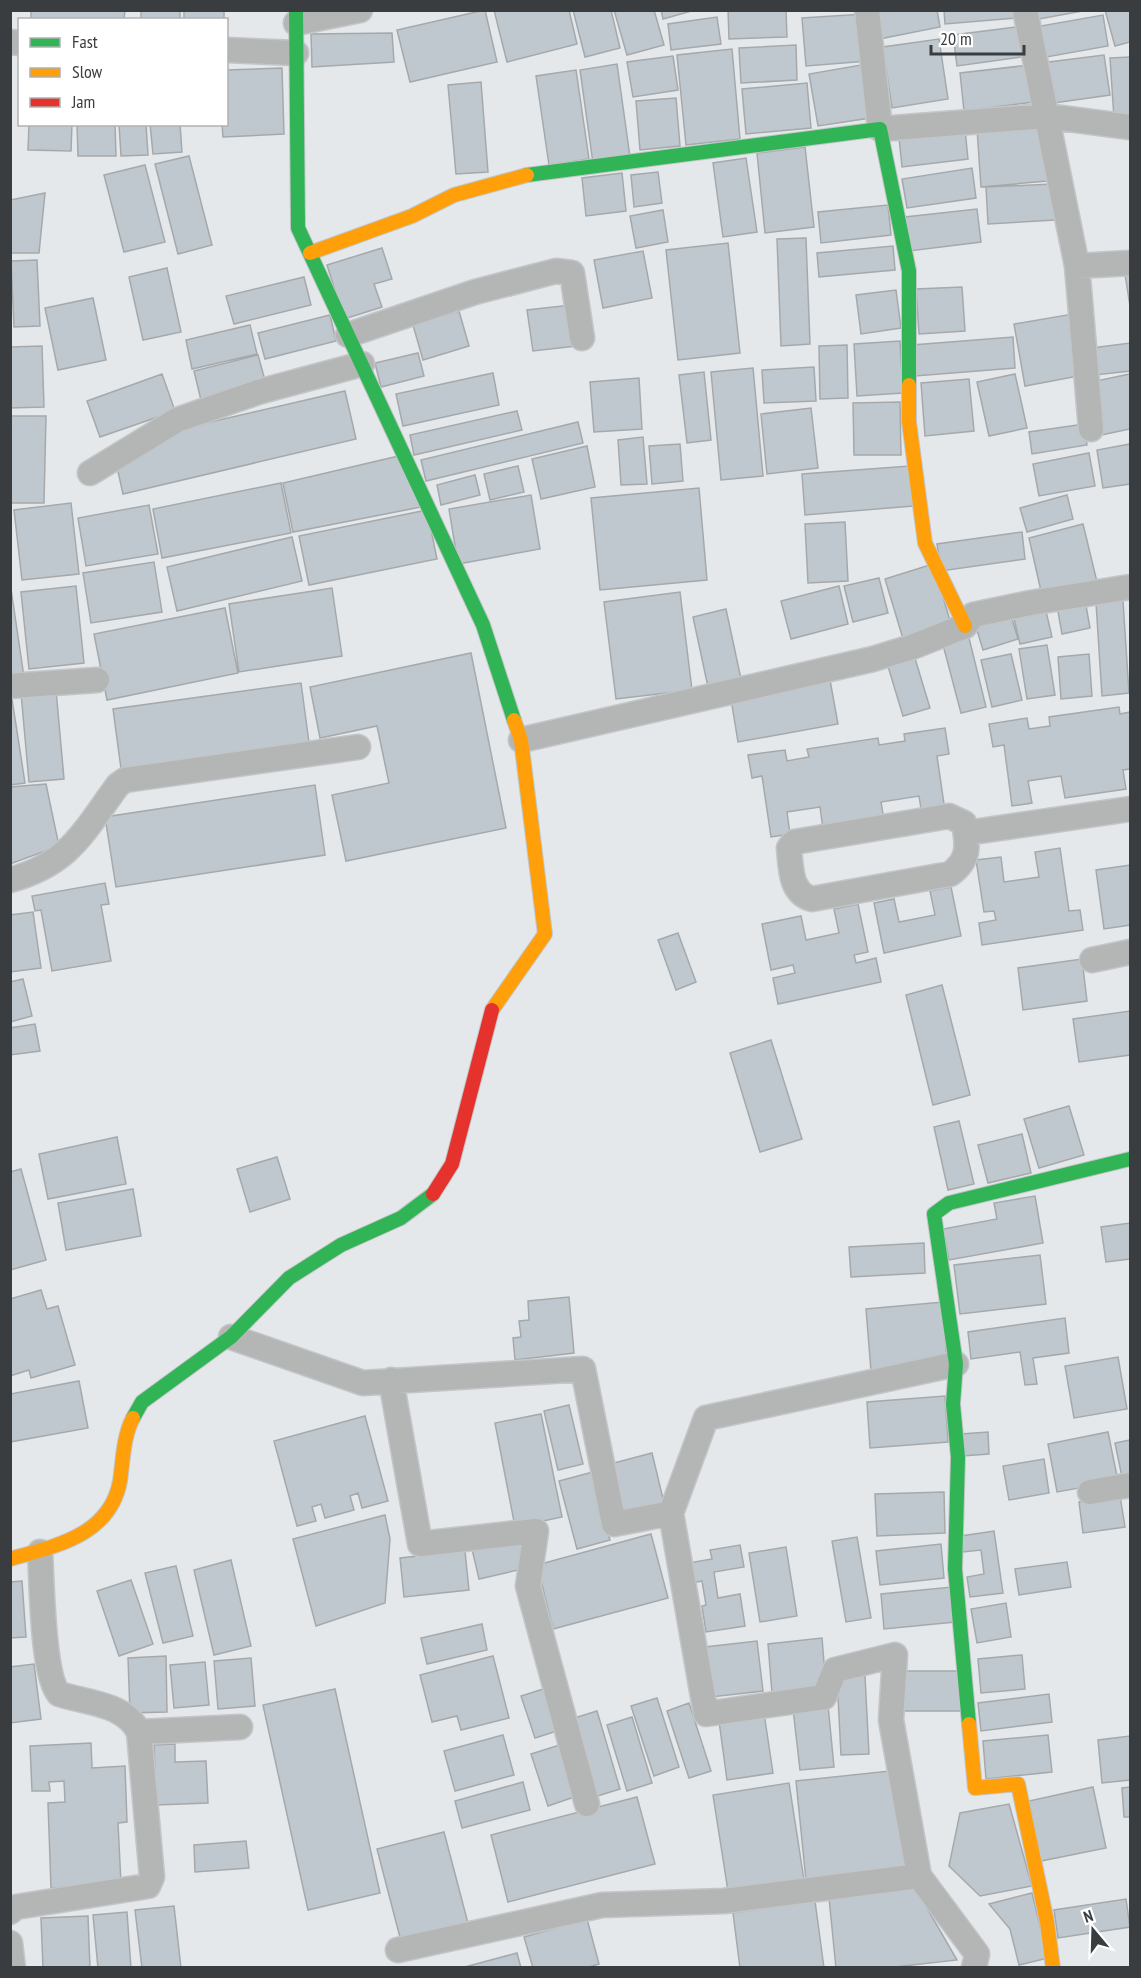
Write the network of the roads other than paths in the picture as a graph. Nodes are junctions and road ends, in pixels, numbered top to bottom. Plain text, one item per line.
1 (360, 10) edge
2 (867, 10) edge
3 (1025, 10) edge
4 (296, 17) edge
5 (228, 50) edge
6 (296, 53) junction
7 (1046, 116) junction
8 (1130, 127) edge
9 (880, 129) junction
10 (310, 253) junction
11 (1131, 263) edge
12 (1077, 266) junction
13 (348, 335) junction
14 (582, 338) dead end
15 (362, 364) junction
16 (1091, 429) dead end
17 (90, 473) dead end
18 (1131, 587) edge
19 (965, 626) junction
20 (97, 680) dead end
21 (10, 686) edge
22 (521, 740) junction
23 (358, 747) dead end
24 (1131, 809) edge
25 (966, 833) junction
26 (10, 880) edge
27 (1131, 952) edge
28 (1092, 960) dead end
29 (1131, 1158) edge
30 (231, 1337) junction
31 (956, 1364) junction
32 (392, 1380) junction
33 (1131, 1485) edge
34 (1090, 1492) dead end
35 (671, 1513) junction
36 (40, 1552) junction
37 (10, 1559) edge
38 (240, 1727) dead end
39 (139, 1732) junction
40 (587, 1804) dead end
41 (919, 1875) junction
42 (10, 1912) edge
43 (10, 1943) edge
44 (398, 1950) dead end
45 (13, 1968) edge
46 (974, 1968) edge
47 (1053, 1968) edge

1 - 4 street
2 - 9 street
3 - 7 street
4 - 6 street
5 - 6 street
6 - 10 street
7 - 8 street
7 - 9 street
7 - 12 street
9 - 10 street
9 - 19 street
10 - 13 street
11 - 12 street
12 - 16 street
13 - 14 street
13 - 15 street
15 - 17 street
15 - 22 street
18 - 19 street
19 - 22 street
20 - 21 street
22 - 30 street
23 - 26 street
24 - 25 street
25 - 25 street
27 - 28 street
29 - 31 street
30 - 32 street
30 - 36 street
31 - 35 street
31 - 47 street
32 - 35 street
32 - 40 street
33 - 34 street
35 - 41 street
36 - 37 street
36 - 39 street
38 - 39 street
39 - 42 street
41 - 44 street
41 - 46 street
43 - 45 street

